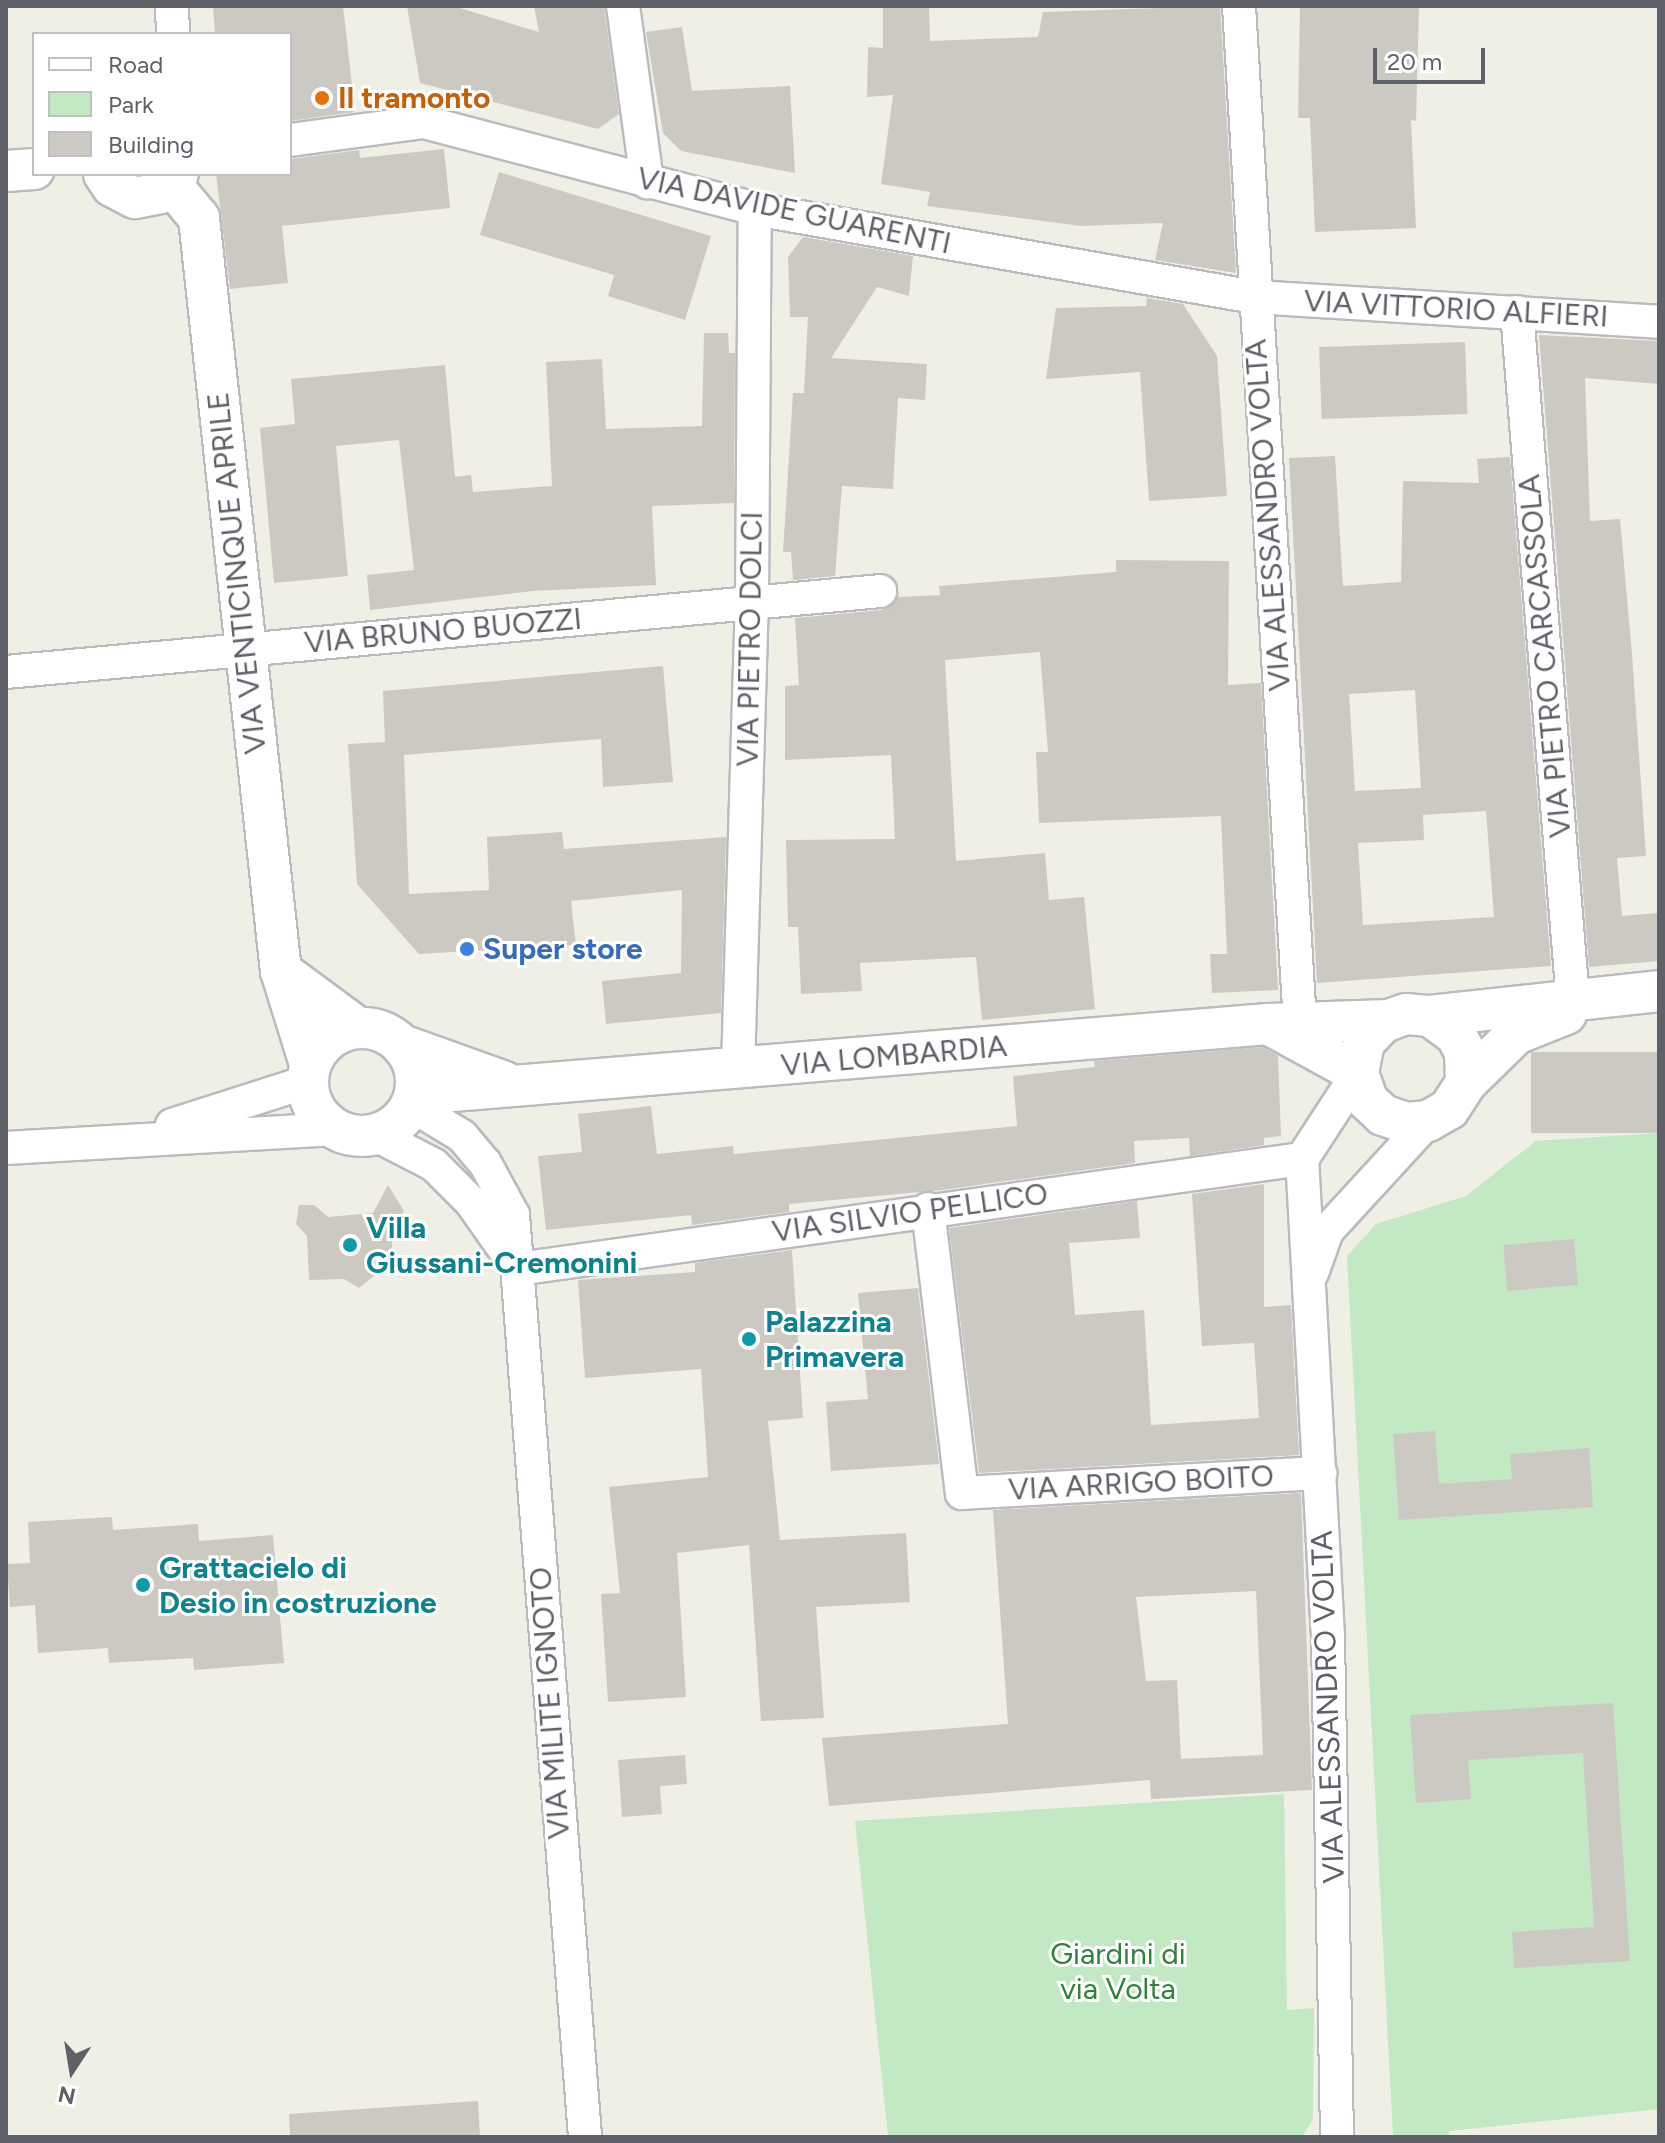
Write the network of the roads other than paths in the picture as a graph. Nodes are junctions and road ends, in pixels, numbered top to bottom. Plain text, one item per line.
1 (623, 6) edge
2 (1239, 6) edge
3 (292, 140) edge
4 (32, 169) edge
5 (6, 171) edge
6 (105, 176) edge
7 (174, 179) edge
8 (647, 182) junction
9 (755, 209) junction
10 (1254, 297) junction
11 (1517, 312) junction
12 (1659, 322) edge
13 (880, 591) dead end
14 (752, 601) junction
15 (246, 651) junction
16 (6, 672) edge
17 (281, 971) junction
18 (1644, 993) edge
19 (1573, 1000) junction
20 (1430, 1016) junction
21 (1389, 1020) junction
22 (1284, 1024) junction
23 (358, 1028) junction
24 (402, 1045) junction
25 (738, 1069) junction
26 (309, 1073) junction
27 (1358, 1073) junction
28 (1466, 1083) junction
29 (520, 1088) junction
30 (414, 1099) junction
31 (1428, 1121) junction
32 (335, 1129) junction
33 (376, 1135) junction
34 (135, 1137) junction
35 (6, 1148) edge
36 (1302, 1159) junction
37 (928, 1209) junction
38 (518, 1269) junction
39 (1307, 1288) junction
40 (1320, 1473) junction
41 (1334, 2134) edge
42 (585, 2137) edge

1 - 8 street
2 - 10 street, VIA ALESSANDRO VOLTA
3 - 8 street, VIA DAVIDE GUARENTI
4 - 5 street
6 - 7 street
7 - 15 street, VIA VENTICINQUE APRILE
8 - 9 street, VIA DAVIDE GUARENTI
9 - 10 street, VIA DAVIDE GUARENTI
9 - 14 street, VIA PIETRO DOLCI
10 - 11 street, VIA VITTORIO ALFIERI
10 - 22 street, VIA ALESSANDRO VOLTA
11 - 12 street, VIA VITTORIO ALFIERI
11 - 19 street, VIA PIETRO CARCASSOLA
13 - 14 street, VIA BRUNO BUOZZI
14 - 15 street, VIA BRUNO BUOZZI
14 - 25 street, VIA PIETRO DOLCI
15 - 16 street, VIA BRUNO BUOZZI
15 - 17 street, VIA VENTICINQUE APRILE
17 - 23 street
17 - 26 street, VIA VENTICINQUE APRILE
18 - 19 street, VIA LOMBARDIA
18 - 28 street, VIA LOMBARDIA
19 - 20 street, VIA LOMBARDIA
20 - 21 street, VIA LOMBARDIA
20 - 28 street
21 - 22 street, VIA LOMBARDIA
21 - 27 street
22 - 25 street, VIA LOMBARDIA
22 - 27 street
23 - 24 street
23 - 26 street
24 - 29 street, VIA LOMBARDIA
24 - 30 street
25 - 29 street, VIA LOMBARDIA
26 - 32 street
26 - 34 street
27 - 31 street
27 - 36 street
28 - 31 street, VIA LOMBARDIA
29 - 30 street, VIA LOMBARDIA
30 - 33 street
30 - 38 street, VIA MILITE IGNOTO
31 - 39 street, VIA ALESSANDRO VOLTA
32 - 33 street
32 - 34 street
33 - 38 street
34 - 35 street
36 - 37 street, VIA SILVIO PELLICO
36 - 39 street, VIA ALESSANDRO VOLTA
37 - 38 street, VIA SILVIO PELLICO
37 - 40 street, VIA ARRIGO BOITO
38 - 42 street, VIA MILITE IGNOTO
39 - 40 street, VIA ALESSANDRO VOLTA
40 - 41 street, VIA ALESSANDRO VOLTA

